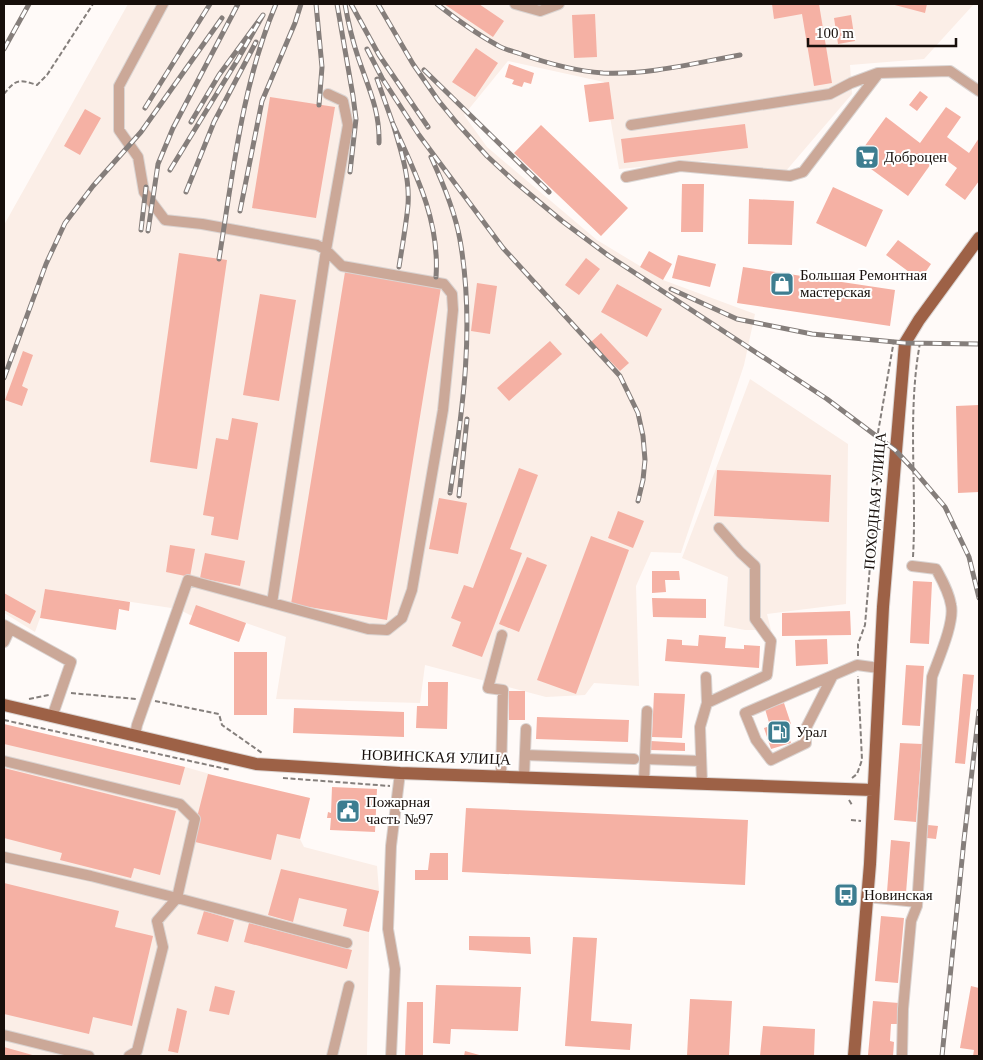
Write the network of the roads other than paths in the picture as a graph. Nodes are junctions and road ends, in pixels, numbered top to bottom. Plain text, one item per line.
1 (163, 4) edge
2 (515, 4) edge
3 (558, 4) edge
4 (878, 73) junction
5 (979, 91) edge
6 (328, 94) dead end
7 (630, 124) dead end
8 (626, 177) dead end
9 (979, 238) edge
10 (326, 250) junction
11 (719, 528) dead end
12 (912, 566) road end
13 (272, 603) junction
14 (7, 627) edge
15 (502, 635) dead end
16 (4, 642) edge
17 (879, 668) junction
18 (706, 677) dead end
19 (832, 677) junction
20 (708, 703) junction
21 (4, 705) edge
22 (647, 712) dead end
23 (52, 717) junction
24 (526, 729) dead end
25 (135, 735) junction
26 (525, 756) junction
27 (640, 759) junction
28 (4, 761) edge
29 (701, 761) junction
30 (400, 773) junction
31 (501, 776) junction
32 (524, 777) junction
33 (644, 781) junction
34 (702, 783) junction
35 (873, 790) junction
36 (4, 857) edge
37 (867, 897) junction
38 (177, 898) junction
39 (917, 902) junction
40 (347, 943) dead end
41 (349, 986) dead end
42 (4, 1035) edge
43 (89, 1056) edge
44 (130, 1056) edge
45 (332, 1056) edge
46 (391, 1056) edge
47 (854, 1056) edge
48 (902, 1056) edge

1 - 10 street
2 - 3 street
4 - 5 street
4 - 7 street
4 - 8 street
6 - 10 street
9 - 17 main road, ПОХОДНАЯ УЛИЦА
10 - 13 street
10 - 13 street
11 - 20 street
12 - 39 street
13 - 25 street
14 - 16 street
14 - 23 street
15 - 31 street
17 - 19 street
17 - 35 main road, ПОХОДНАЯ УЛИЦА
18 - 20 street
19 - 19 street
20 - 29 street
21 - 23 main road, НОВИНСКАЯ УЛИЦА
22 - 27 street
23 - 25 main road, НОВИНСКАЯ УЛИЦА
24 - 26 street
25 - 30 main road, НОВИНСКАЯ УЛИЦА
26 - 27 street
26 - 32 street
27 - 29 street
27 - 33 street
28 - 38 street
29 - 34 street
30 - 31 main road, НОВИНСКАЯ УЛИЦА
30 - 46 street
31 - 32 main road, НОВИНСКАЯ УЛИЦА
32 - 33 main road, НОВИНСКАЯ УЛИЦА
33 - 34 main road, НОВИНСКАЯ УЛИЦА
34 - 35 main road, НОВИНСКАЯ УЛИЦА
35 - 37 main road, ПОХОДНАЯ УЛИЦА
36 - 38 street
37 - 39 street
37 - 47 main road, ПОХОДНАЯ УЛИЦА
38 - 40 street
38 - 44 street
39 - 48 street
41 - 45 street
42 - 43 street

